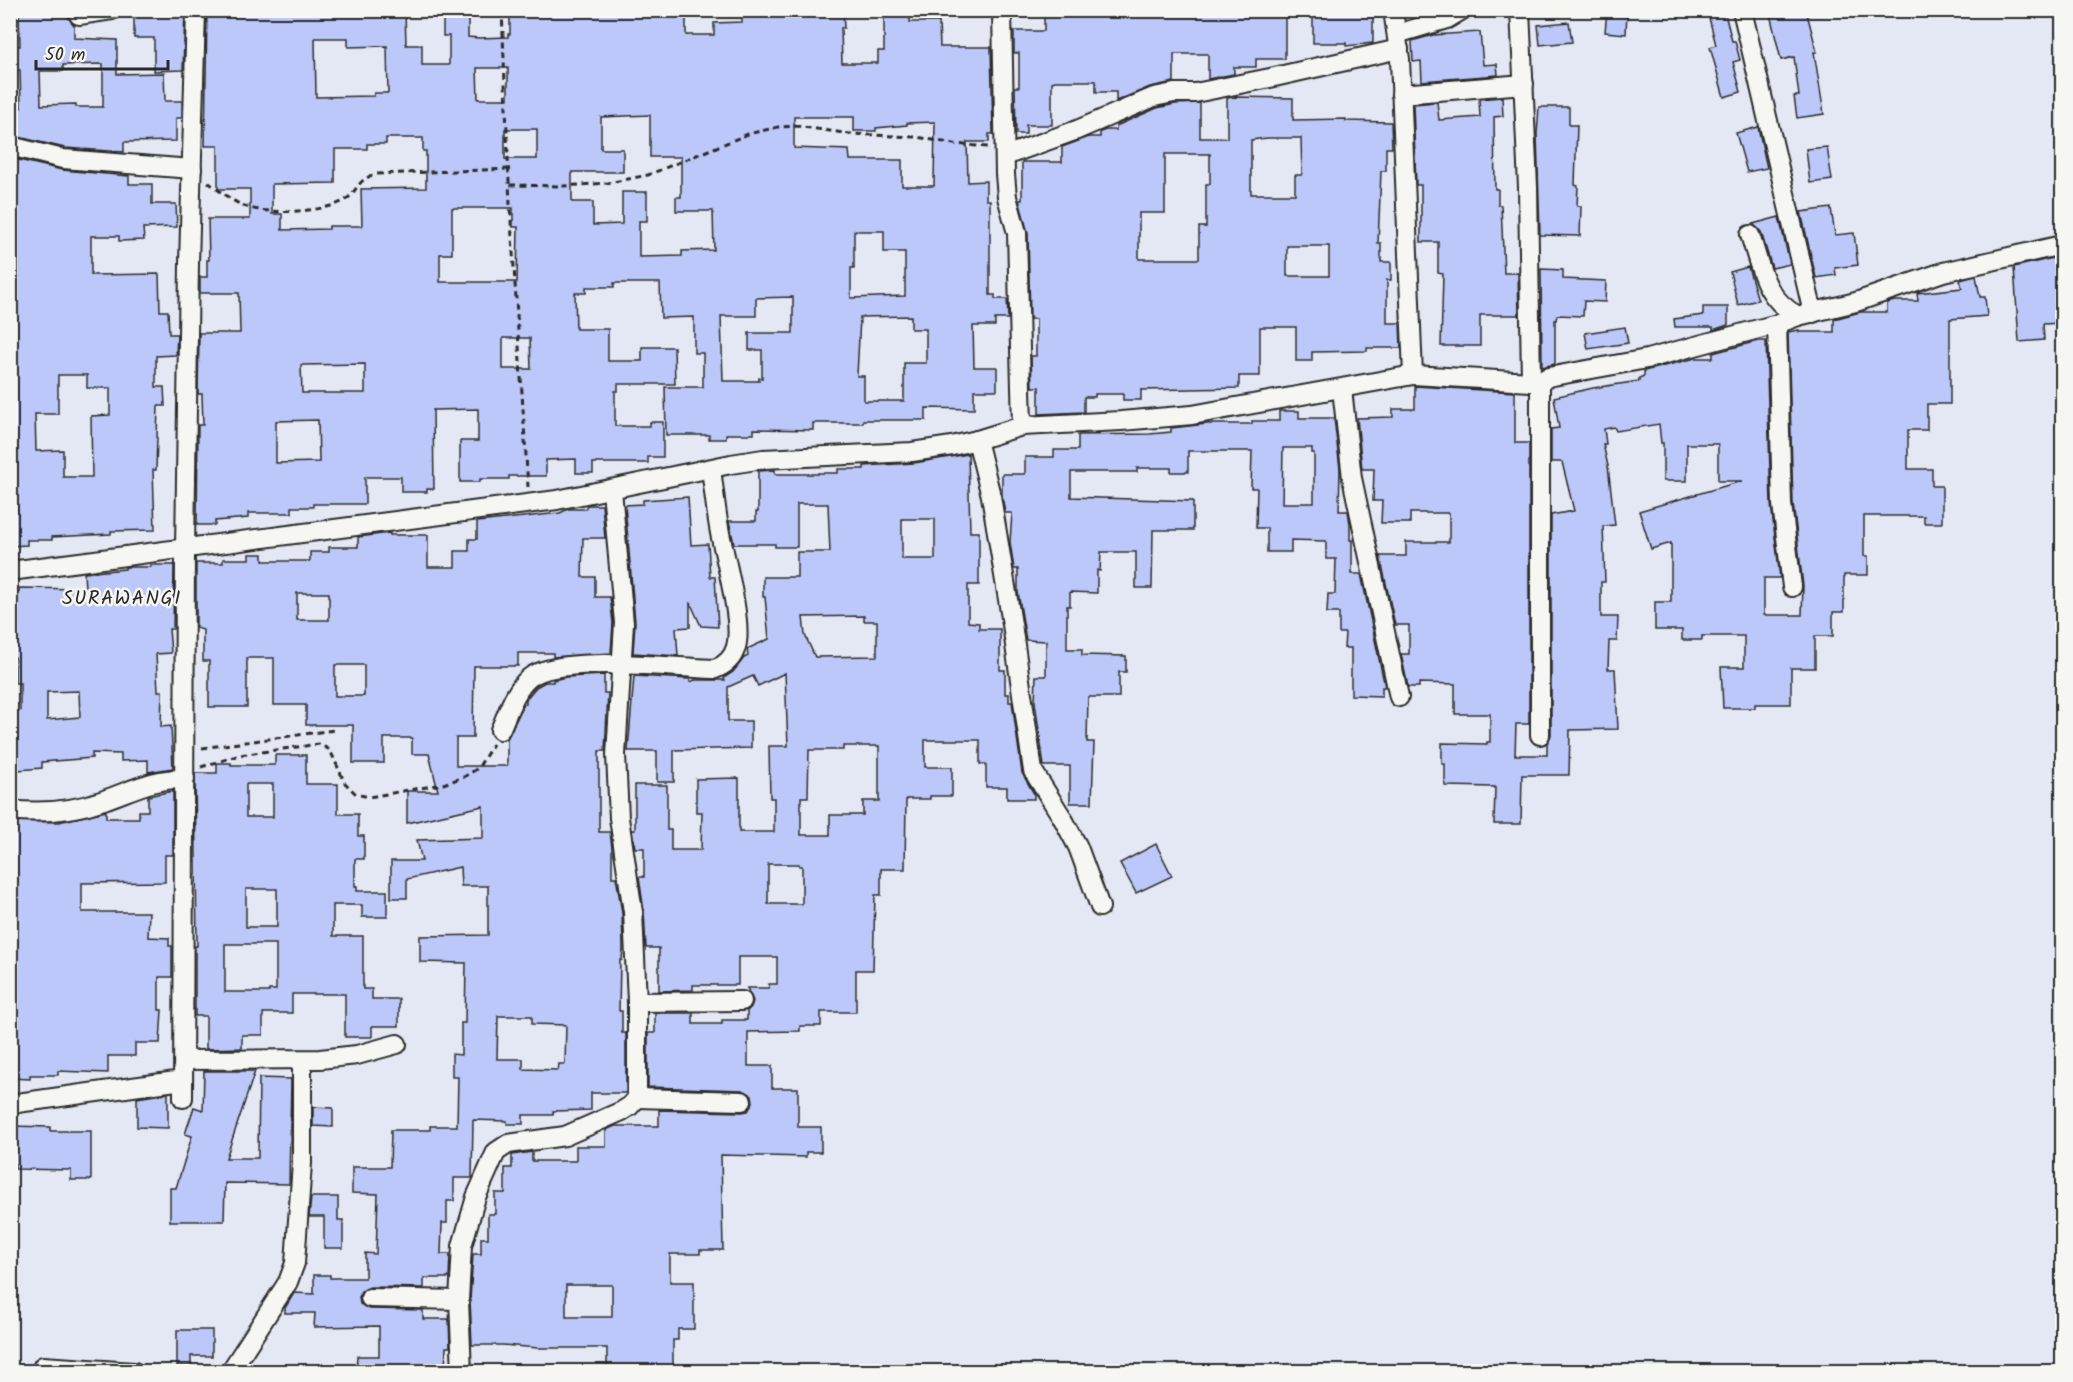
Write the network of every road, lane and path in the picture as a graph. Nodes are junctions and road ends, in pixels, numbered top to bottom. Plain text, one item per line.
1 (112, 10) edge
2 (196, 10) edge
3 (502, 10) edge
4 (1002, 10) edge
5 (1393, 10) edge
6 (1462, 10) edge
7 (1520, 10) edge
8 (1742, 10) edge
9 (79, 15) dead end
10 (1399, 53) junction
11 (1524, 84) junction
12 (1401, 94) junction
13 (10, 146) edge
14 (1005, 152) junction
15 (192, 169) junction
16 (509, 169) junction
17 (510, 185) junction
18 (1750, 234) dead end
19 (2062, 245) edge
20 (1806, 314) junction
21 (1777, 324) junction
22 (1413, 375) junction
23 (1526, 382) junction
24 (1341, 389) junction
25 (1022, 426) junction
26 (979, 446) junction
27 (711, 469) junction
28 (612, 490) junction
29 (529, 504) junction
30 (185, 550) junction
31 (10, 571) edge
32 (1792, 587) dead end
33 (622, 664) junction
34 (1399, 697) dead end
35 (334, 730) dead end
36 (500, 730) joint
37 (1540, 735) dead end
38 (185, 765) junction
39 (10, 810) edge
40 (1100, 907) dead end
41 (637, 1002) junction
42 (742, 1002) dead end
43 (397, 1044) dead end
44 (184, 1060) junction
45 (302, 1060) junction
46 (637, 1098) junction
47 (742, 1101) dead end
48 (10, 1104) edge
49 (370, 1298) dead end
50 (459, 1300) junction
51 (43, 1366) dead end
52 (134, 1371) edge
53 (230, 1371) edge
54 (462, 1371) edge

1 - 9 street
2 - 15 street
3 - 16 path
4 - 14 street
5 - 10 street
6 - 10 street
7 - 11 street
8 - 20 street
10 - 12 street
10 - 14 street
11 - 12 street
11 - 23 street
12 - 22 street
13 - 15 street
14 - 17 path
14 - 25 street
15 - 16 path
15 - 30 street
16 - 17 path
17 - 29 path
18 - 20 street
19 - 20 street
20 - 21 street
21 - 23 street
21 - 32 street
22 - 23 street
22 - 24 street
23 - 37 street
24 - 25 street
24 - 34 street
25 - 26 street
26 - 27 street
26 - 40 street
27 - 28 street
27 - 33 street
28 - 29 street
28 - 33 street
29 - 30 street
30 - 31 street
30 - 38 street
33 - 36 street
33 - 41 street
35 - 38 path
36 - 38 path
38 - 39 street
38 - 44 street
41 - 42 street
41 - 46 street
43 - 45 street
44 - 45 street
44 - 48 street
45 - 53 street
46 - 47 street
46 - 50 street
49 - 50 street
50 - 54 street
51 - 52 street

